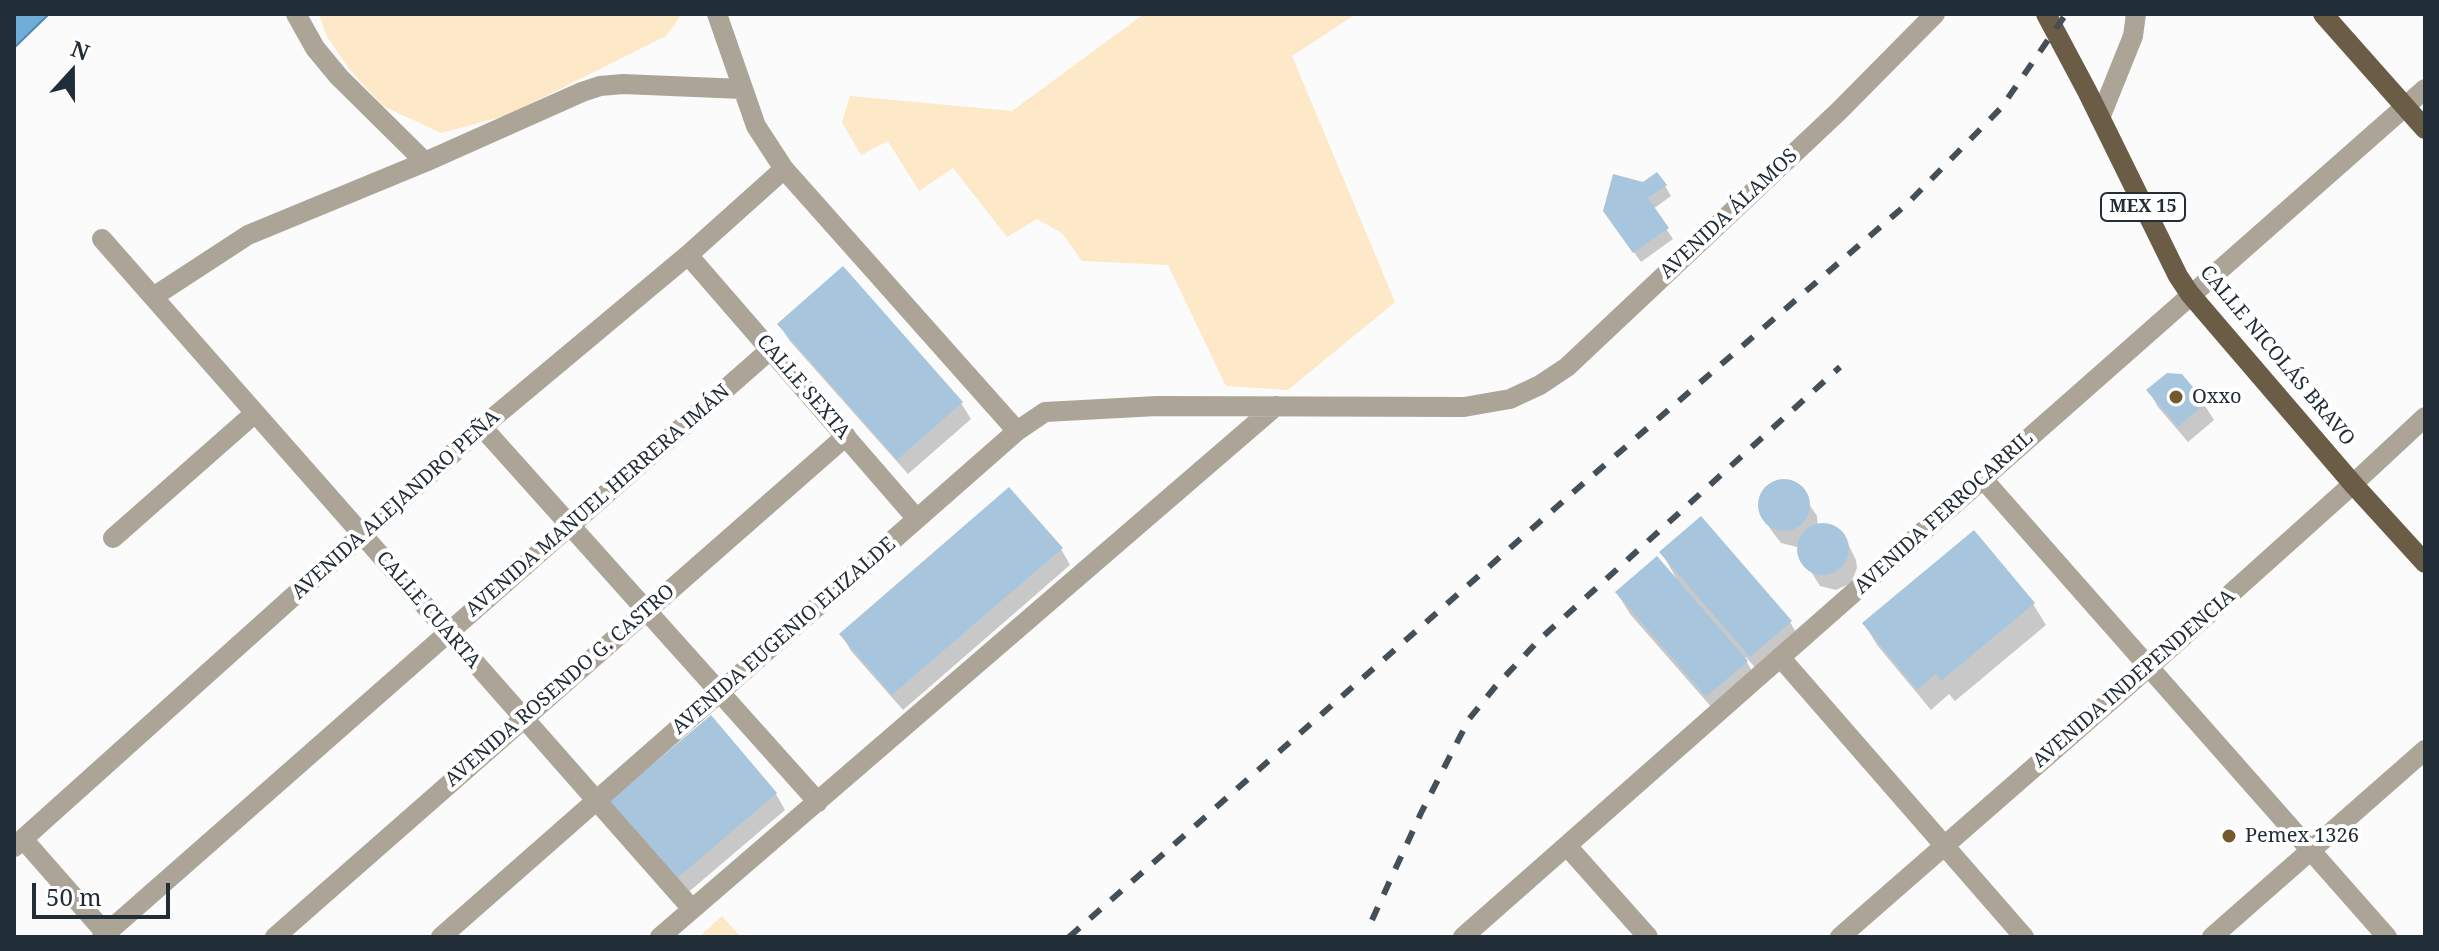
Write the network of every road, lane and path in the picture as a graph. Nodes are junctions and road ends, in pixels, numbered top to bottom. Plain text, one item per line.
1 (296, 14) edge
2 (717, 14) edge
3 (1935, 14) edge
4 (2046, 14) edge
5 (2136, 14) edge
6 (2323, 14) edge
7 (742, 89) junction
8 (2425, 89) edge
9 (2404, 106) junction
10 (2100, 118) junction
11 (2425, 129) edge
12 (425, 162) junction
13 (784, 169) junction
14 (102, 239) dead end
15 (688, 255) junction
16 (2190, 294) junction
17 (153, 297) junction
18 (770, 350) junction
19 (1276, 406) junction
20 (255, 413) junction
21 (2425, 417) edge
22 (482, 427) junction
23 (1017, 431) junction
24 (846, 436) junction
25 (1983, 479) junction
26 (2353, 484) junction
27 (917, 519) junction
28 (570, 526) junction
29 (362, 535) junction
30 (113, 538) dead end
31 (2425, 563) edge
32 (647, 610) junction
33 (448, 633) junction
34 (1780, 657) junction
35 (2149, 667) junction
36 (720, 692) junction
37 (523, 718) junction
38 (2425, 750) edge
39 (596, 801) junction
40 (818, 802) junction
41 (19, 843) edge
42 (1567, 846) junction
43 (1944, 847) junction
44 (2310, 849) junction
45 (692, 909) junction
46 (106, 936) edge
47 (275, 937) edge
48 (441, 937) edge
49 (660, 937) edge
50 (1463, 937) edge
51 (1648, 937) edge
52 (1840, 937) edge
53 (2024, 937) edge
54 (2212, 937) edge
55 (2387, 937) edge

1 - 12 street
2 - 7 street
3 - 19 street, AVENIDA ÁLAMOS
4 - 10 main road, MEX 15
5 - 10 street
6 - 9 main road
7 - 12 street
7 - 13 street
8 - 9 street, AVENIDA FERROCARRIL
9 - 11 main road
9 - 16 street, AVENIDA FERROCARRIL
10 - 16 main road, CALLE NICOLÁS BRAVO / MEX 15
12 - 17 street
13 - 15 street, AVENIDA ALEJANDRO PEÑA
13 - 23 street
14 - 17 street, CALLE CUARTA
15 - 18 street, CALLE SEXTA
15 - 22 street, AVENIDA ALEJANDRO PEÑA
16 - 25 street, AVENIDA FERROCARRIL
16 - 26 main road, CALLE NICOLÁS BRAVO / MEX 15
17 - 20 street, CALLE CUARTA
18 - 24 street, CALLE SEXTA
18 - 28 street, AVENIDA MANUEL HERRERA IMÁN
19 - 23 street, AVENIDA EUGENIO ELIZALDE
19 - 40 street
20 - 29 street, CALLE CUARTA
20 - 30 street
21 - 26 street, AVENIDA INDEPENDENCIA
22 - 28 street
22 - 29 street, AVENIDA ALEJANDRO PEÑA
23 - 27 street, AVENIDA EUGENIO ELIZALDE
24 - 27 street, CALLE SEXTA
24 - 32 street, AVENIDA ROSENDO G. CASTRO
25 - 34 street, AVENIDA FERROCARRIL
25 - 35 street
26 - 31 main road, CALLE NICOLÁS BRAVO / MEX 15
26 - 35 street, AVENIDA INDEPENDENCIA
27 - 36 street, AVENIDA EUGENIO ELIZALDE
28 - 32 street
28 - 33 street, AVENIDA MANUEL HERRERA IMÁN
29 - 33 street, CALLE CUARTA
29 - 41 street, AVENIDA ALEJANDRO PEÑA
32 - 36 street
32 - 37 street, AVENIDA ROSENDO G. CASTRO
33 - 37 street, CALLE CUARTA
33 - 46 street, AVENIDA MANUEL HERRERA IMÁN
34 - 42 street, AVENIDA FERROCARRIL
34 - 43 street
35 - 43 street, AVENIDA INDEPENDENCIA
35 - 44 street
36 - 39 street, AVENIDA EUGENIO ELIZALDE
36 - 40 street
37 - 39 street, CALLE CUARTA
37 - 47 street, AVENIDA ROSENDO G. CASTRO
38 - 44 street
39 - 45 street, CALLE CUARTA
39 - 48 street, AVENIDA EUGENIO ELIZALDE
40 - 45 street
41 - 46 street
42 - 50 street, AVENIDA FERROCARRIL
42 - 51 street
43 - 52 street, AVENIDA INDEPENDENCIA
43 - 53 street
44 - 54 street
44 - 55 street
45 - 49 street

